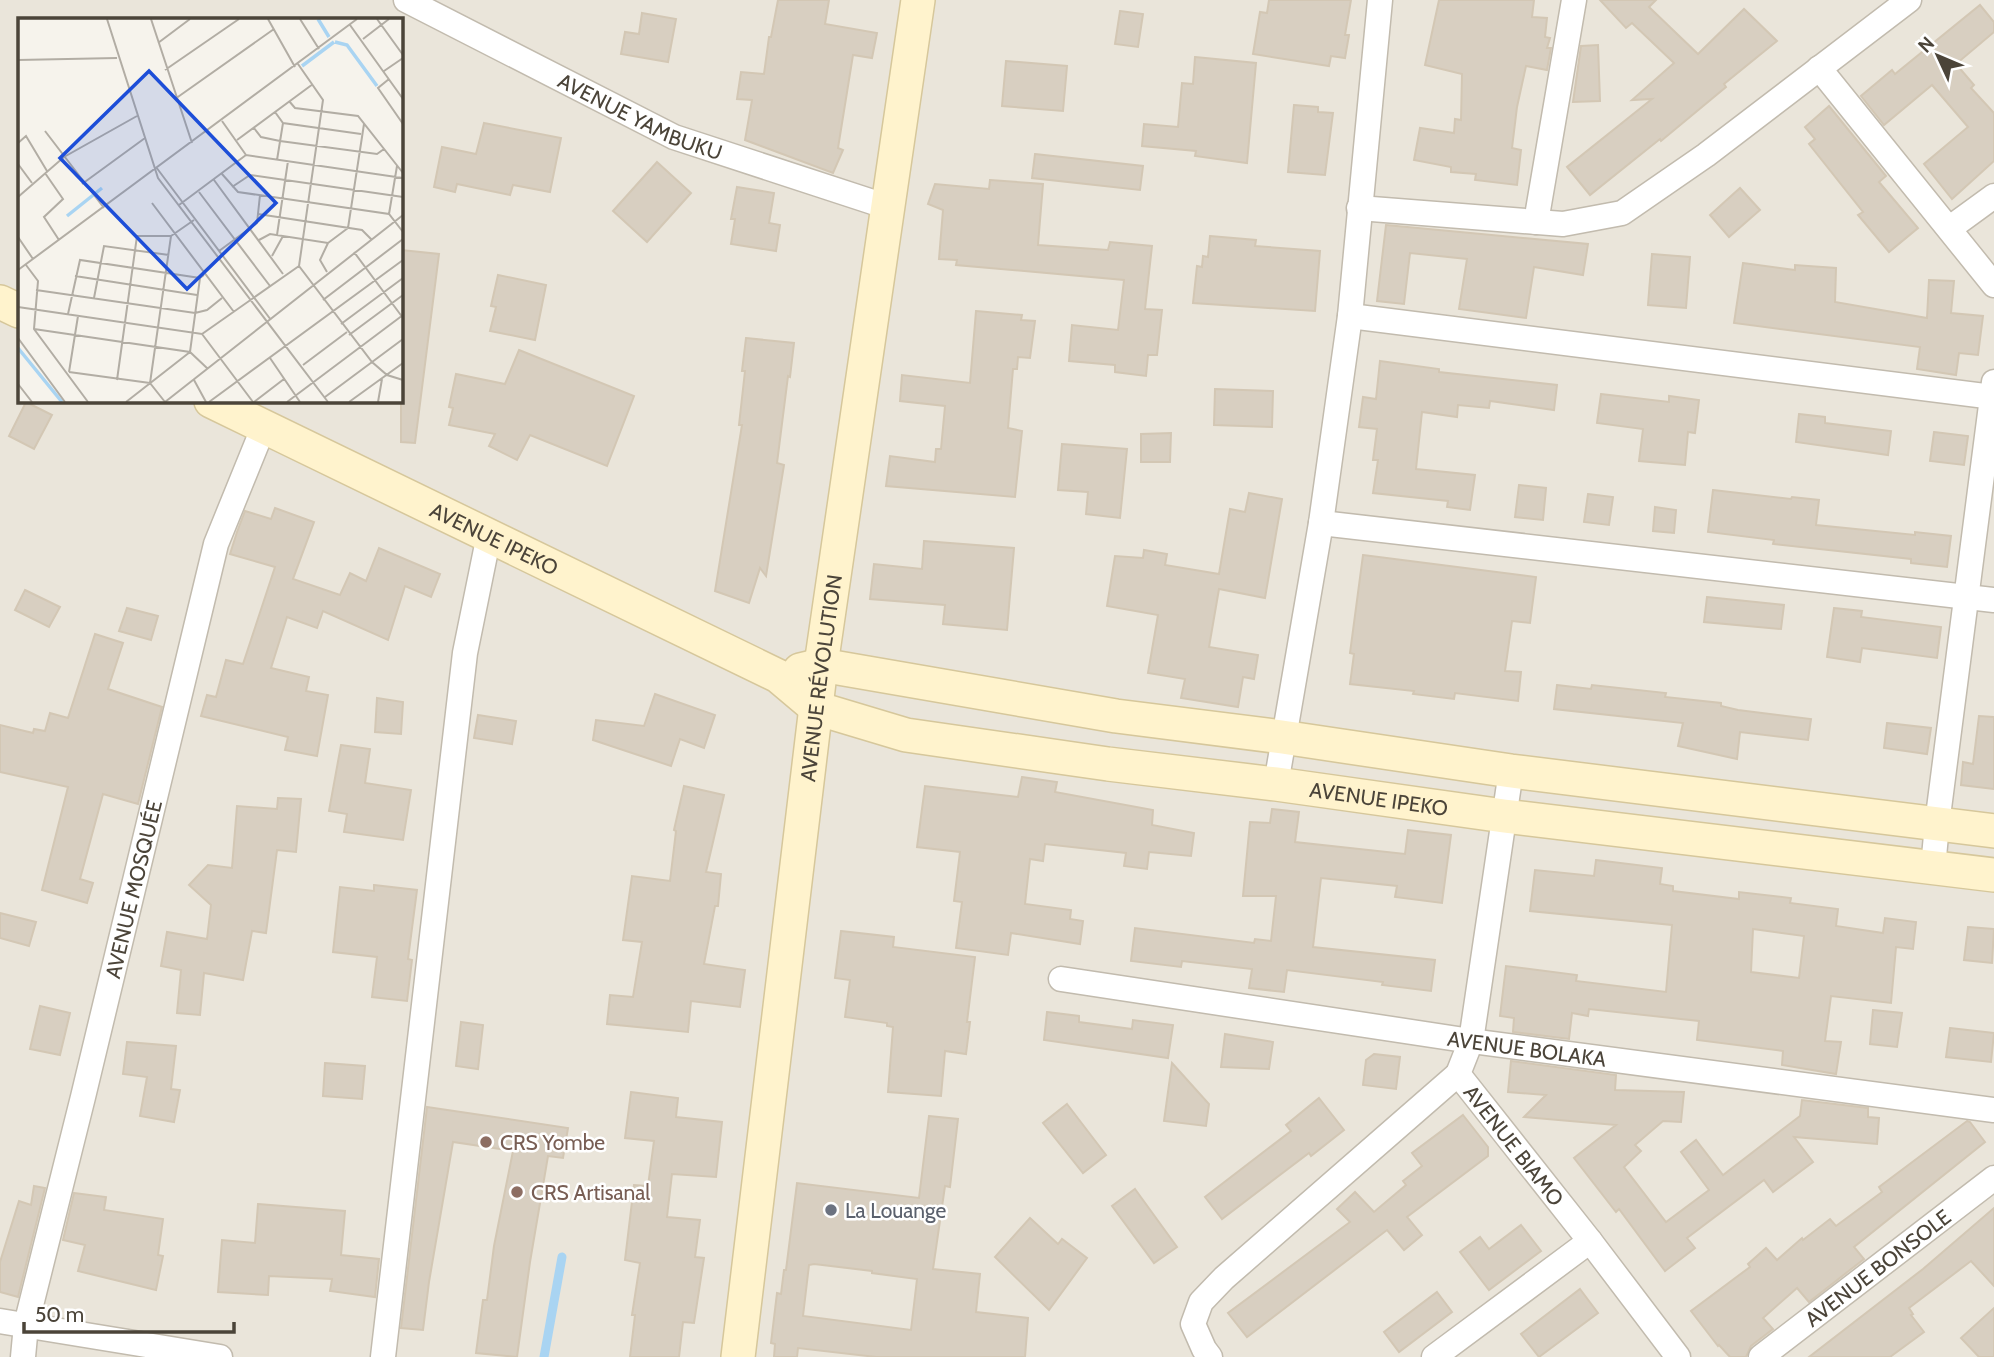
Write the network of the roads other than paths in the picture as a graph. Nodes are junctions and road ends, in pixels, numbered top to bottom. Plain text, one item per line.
1 (918, 0) edge
2 (1380, 0) edge
3 (1574, 0) edge
4 (1909, 0) edge
5 (409, 1) edge
6 (1819, 68) junction
7 (1994, 196) edge
8 (888, 207) junction
9 (1359, 208) junction
10 (1536, 222) junction
11 (1950, 228) junction
12 (1994, 285) edge
13 (0, 302) edge
14 (18, 311) edge
15 (1350, 316) junction
16 (1993, 391) edge
17 (213, 402) edge
18 (264, 426) junction
19 (1321, 523) junction
20 (489, 535) junction
21 (1966, 596) junction
22 (1994, 600) edge
23 (821, 665) junction
24 (778, 676) junction
25 (816, 708) junction
26 (1116, 716) junction
27 (1282, 737) junction
28 (1108, 764) junction
29 (1511, 771) junction
30 (1276, 784) junction
31 (1504, 816) junction
32 (1937, 824) junction
33 (1994, 831) edge
34 (1934, 868) junction
35 (1994, 876) edge
36 (1061, 979) dead end
37 (1471, 1041) junction
38 (1458, 1074) junction
39 (1994, 1110) edge
40 (1994, 1178) edge
41 (1590, 1241) junction
42 (0, 1321) edge
43 (26, 1325) junction
44 (23, 1357) edge
45 (220, 1357) edge
46 (383, 1357) edge
47 (738, 1357) edge
48 (1210, 1357) edge
49 (1434, 1357) edge
50 (1678, 1357) edge
51 (1761, 1357) edge

1 - 8 street, AVENUE RÉVOLUTION
2 - 9 street
3 - 10 street
4 - 6 street
5 - 8 street, AVENUE YAMBUKU
6 - 10 street
6 - 11 street
7 - 11 street
8 - 23 street, AVENUE RÉVOLUTION
9 - 10 street
9 - 15 street
11 - 12 street
13 - 14 street
15 - 16 street
15 - 19 street
16 - 21 street
17 - 18 street, AVENUE IPEKO
18 - 20 street, AVENUE IPEKO
18 - 43 street, AVENUE MOSQUÉE
19 - 21 street
19 - 27 street
20 - 24 street, AVENUE IPEKO
20 - 46 street
21 - 22 street
21 - 32 street
23 - 24 street
23 - 25 street, AVENUE RÉVOLUTION
23 - 26 street
24 - 25 street, AVENUE IPEKO
25 - 28 street, AVENUE IPEKO
25 - 47 street, AVENUE RÉVOLUTION
26 - 27 street
26 - 28 street
27 - 29 street
27 - 30 street
28 - 30 street, AVENUE IPEKO
29 - 31 street, AVENUE BIAMO
29 - 32 street
30 - 31 street, AVENUE IPEKO
31 - 34 street, AVENUE IPEKO
31 - 37 street, AVENUE BIAMO
32 - 33 street
32 - 34 street
34 - 35 street, AVENUE IPEKO
36 - 37 street, AVENUE BOLAKA
37 - 38 street, AVENUE BIAMO
37 - 39 street, AVENUE BOLAKA
38 - 41 street, AVENUE BIAMO
38 - 48 street
40 - 51 street, AVENUE BONSOLE
41 - 49 street
41 - 50 street, AVENUE BIAMO
42 - 43 street
43 - 44 street, AVENUE MOSQUÉE
43 - 45 street

